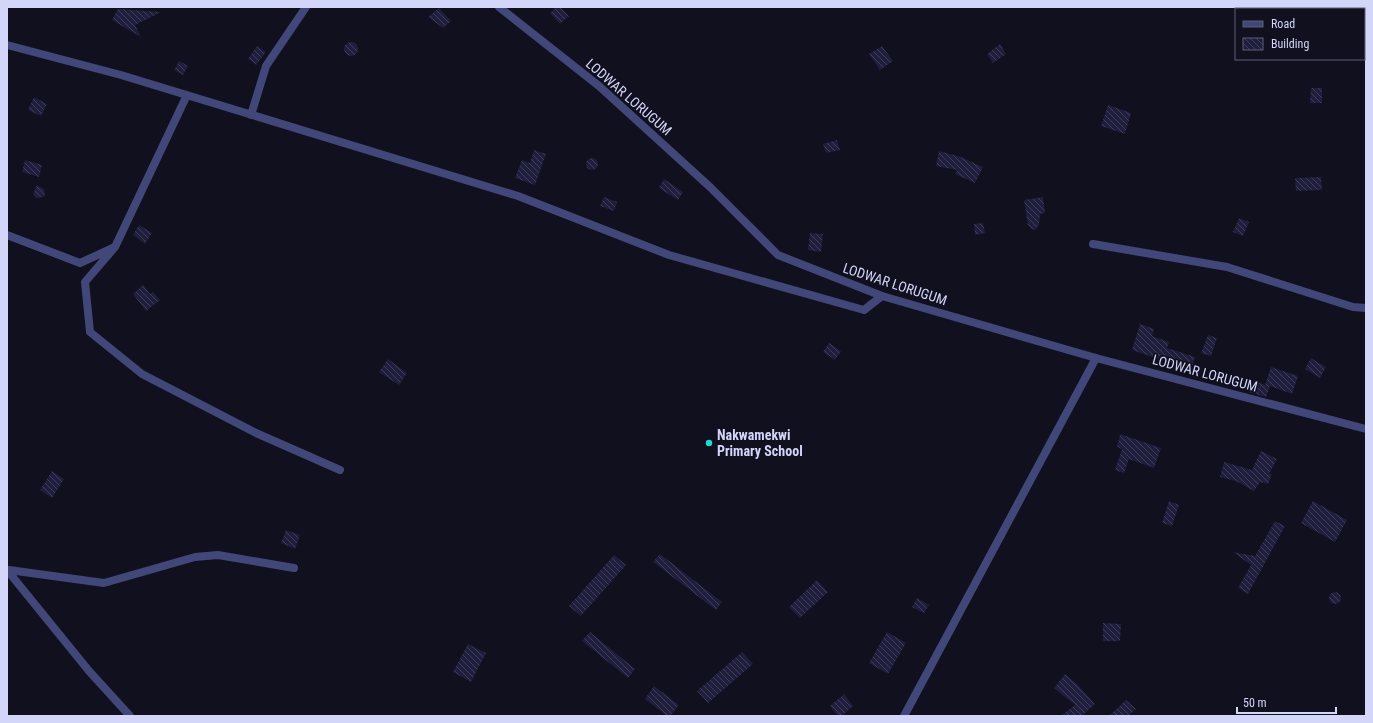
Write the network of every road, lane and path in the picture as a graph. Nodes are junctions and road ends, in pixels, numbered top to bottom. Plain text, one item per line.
1 (306, 7) edge
2 (499, 7) edge
3 (7, 46) edge
4 (187, 95) junction
5 (251, 115) junction
6 (7, 235) edge
7 (1093, 244) dead end
8 (115, 247) junction
9 (882, 296) junction
10 (1366, 308) edge
11 (1096, 358) junction
12 (1366, 429) edge
13 (340, 470) dead end
14 (294, 568) dead end
15 (8, 570) edge
16 (130, 716) edge
17 (904, 716) edge

1 - 5 street
2 - 9 street, LODWAR LORUGUM
3 - 4 street
4 - 5 street
4 - 8 street
5 - 9 street
6 - 8 street
7 - 10 street
8 - 13 street
9 - 11 street, LODWAR LORUGUM
11 - 12 street, LODWAR LORUGUM
11 - 17 street
14 - 15 street
15 - 16 street

